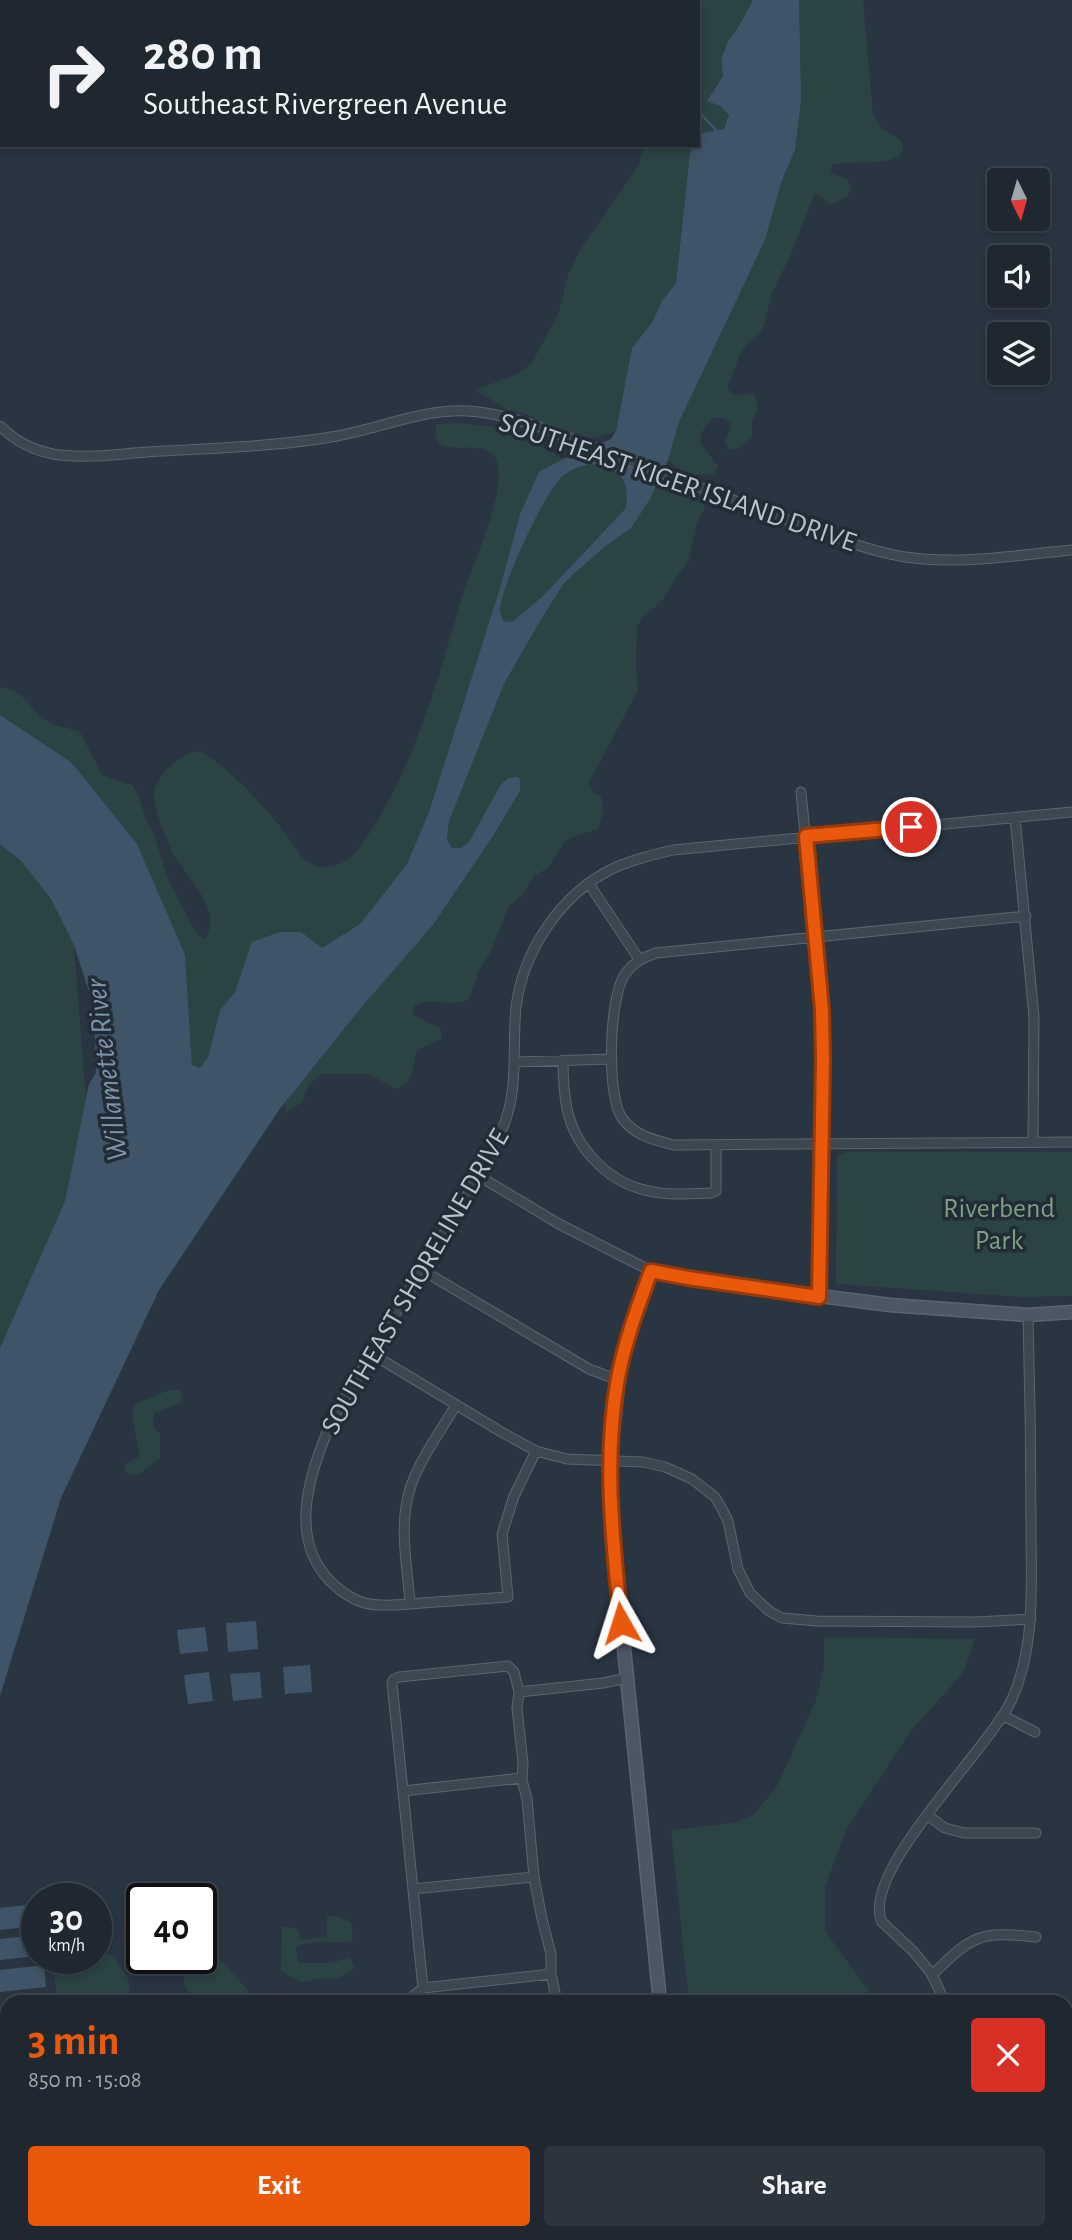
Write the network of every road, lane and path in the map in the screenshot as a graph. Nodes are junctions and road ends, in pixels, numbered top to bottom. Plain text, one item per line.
1 (0, 426) edge
2 (1072, 550) edge
3 (801, 792) dead end
4 (1072, 812) edge
5 (1015, 817) junction
6 (806, 836) junction
7 (589, 884) junction
8 (1026, 916) junction
9 (815, 938) junction
10 (639, 959) junction
11 (612, 1059) junction
12 (563, 1060) junction
13 (514, 1062) junction
14 (1033, 1141) junction
15 (1072, 1142) edge
16 (716, 1145) junction
17 (822, 1145) junction
18 (479, 1176) junction
19 (422, 1270) junction
20 (651, 1271) junction
21 (819, 1297) junction
22 (1072, 1311) edge
23 (1028, 1315) junction
24 (372, 1353) junction
25 (618, 1380) junction
26 (456, 1405) junction
27 (536, 1451) junction
28 (610, 1460) junction
29 (410, 1604) junction
30 (1031, 1619) junction
31 (627, 1678) junction
32 (519, 1692) junction
33 (1004, 1716) junction
34 (1035, 1732) dead end
35 (522, 1778) junction
36 (403, 1791) junction
37 (927, 1815) junction
38 (1035, 1833) dead end
39 (534, 1877) junction
40 (413, 1889) junction
41 (1036, 1937) dead end
42 (551, 1974) junction
43 (932, 1975) junction
44 (423, 1988) junction
45 (414, 1995) edge
46 (556, 1995) edge
47 (659, 1995) edge
48 (942, 1995) edge

1 - 2 street, SOUTHEAST KIGER ISLAND DRIVE
3 - 6 street
4 - 5 street, SOUTHEAST SHORELINE DRIVE
5 - 6 street, SOUTHEAST SHORELINE DRIVE
5 - 8 street
6 - 7 street, SOUTHEAST SHORELINE DRIVE
6 - 9 street
7 - 10 street
7 - 13 street, SOUTHEAST SHORELINE DRIVE
8 - 9 street
8 - 14 street
9 - 10 street
9 - 17 street
10 - 11 street
11 - 12 street
11 - 16 street
12 - 13 street
12 - 16 street
13 - 18 street, SOUTHEAST SHORELINE DRIVE
14 - 15 street
14 - 17 street
16 - 17 street
17 - 21 street
18 - 19 street, SOUTHEAST SHORELINE DRIVE
18 - 20 street
19 - 24 street, SOUTHEAST SHORELINE DRIVE
19 - 25 street
20 - 21 street
20 - 25 street
21 - 23 street
22 - 23 street
23 - 30 street
24 - 26 street
24 - 29 street, SOUTHEAST SHORELINE DRIVE
25 - 28 street
26 - 27 street
26 - 29 street
27 - 28 street
27 - 29 street, SOUTHEAST SHORELINE DRIVE
28 - 30 street
28 - 31 street
30 - 33 street
31 - 32 street
31 - 47 street
32 - 35 street
32 - 36 street
33 - 34 street
33 - 37 street
35 - 36 street
35 - 39 street
36 - 40 street
37 - 38 street
37 - 43 street
39 - 40 street
39 - 42 street
40 - 44 street
41 - 43 street
42 - 44 street
42 - 46 street
43 - 48 street
44 - 45 street

